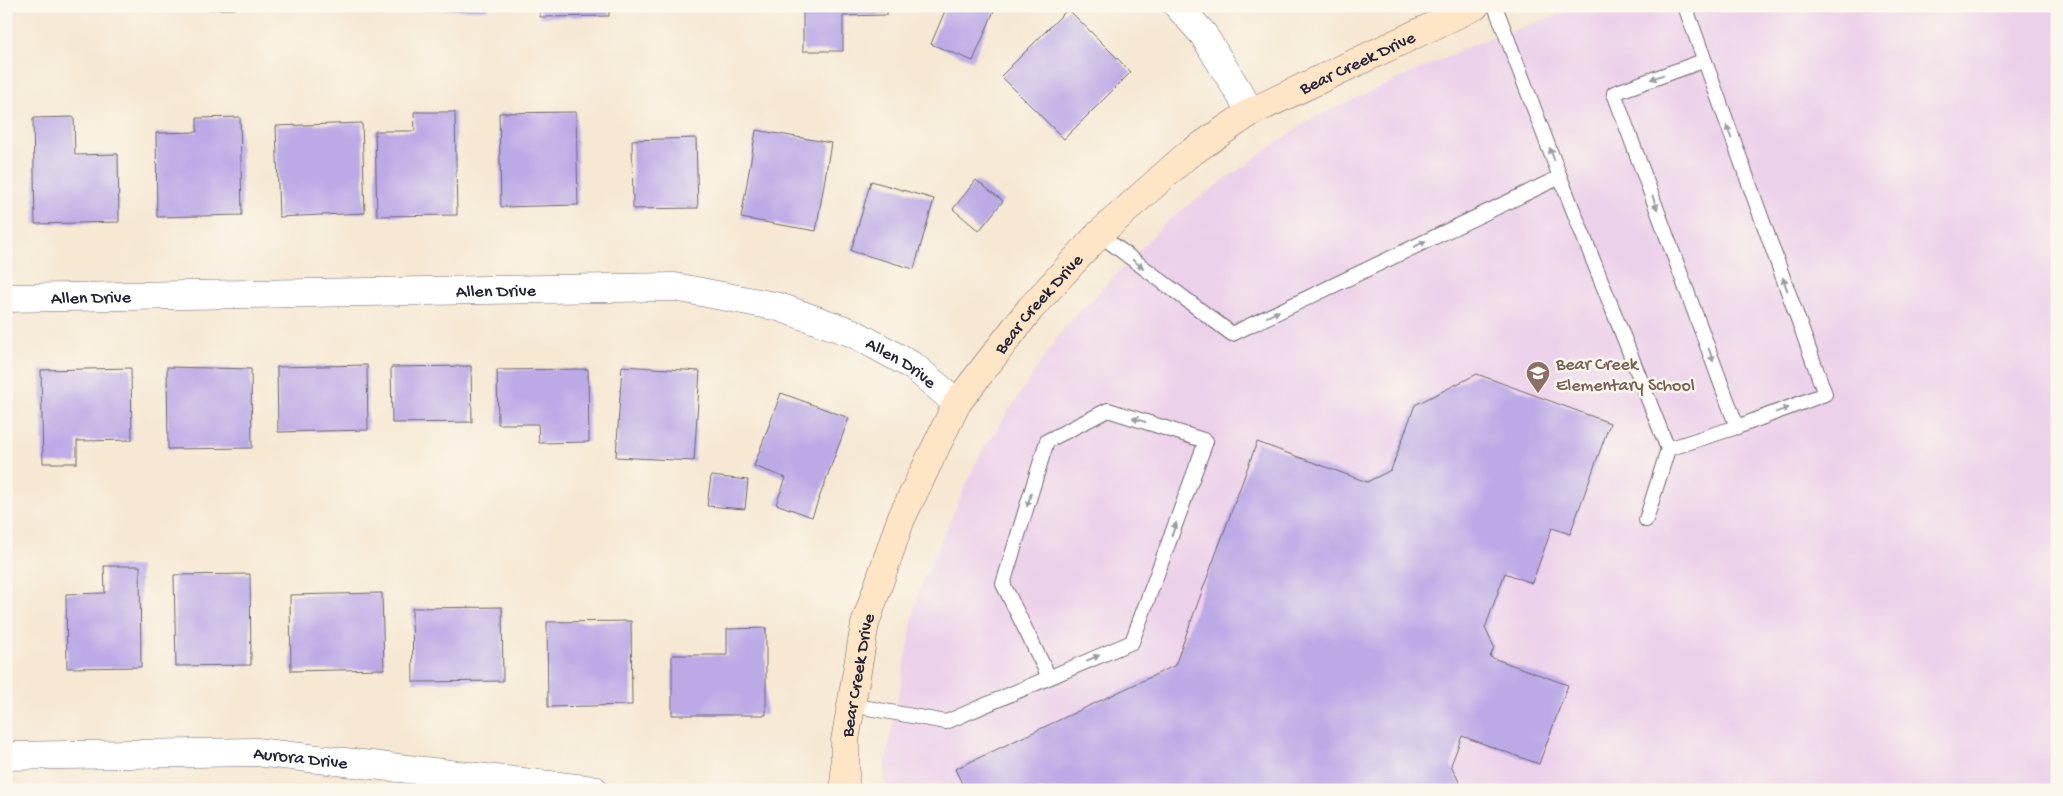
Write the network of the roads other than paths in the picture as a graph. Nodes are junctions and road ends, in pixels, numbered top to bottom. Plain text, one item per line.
1 (1178, 6) edge
2 (1475, 6) edge
3 (1495, 6) edge
4 (1685, 6) edge
5 (1703, 61) junction
6 (1251, 112) junction
7 (1560, 177) junction
8 (1099, 234) junction
9 (6, 298) edge
10 (957, 403) junction
11 (1737, 427) junction
12 (1668, 449) junction
13 (1646, 520) dead end
14 (1049, 678) junction
15 (851, 706) junction
16 (6, 756) edge
17 (594, 790) edge
18 (845, 790) edge

1 - 6 street
2 - 6 street, Bear Creek Drive
7 -> 3 lane
4 - 5 lane
11 -> 5 lane
5 -> 11 lane
6 - 8 street, Bear Creek Drive
8 -> 7 lane
7 - 12 lane
8 - 10 street, Bear Creek Drive
9 - 10 street, Allen Drive
10 - 15 street, Bear Creek Drive
11 - 12 lane
12 - 13 lane
14 -> 14 lane
14 - 15 lane
15 - 18 street, Bear Creek Drive
16 - 17 street, Aurora Drive

